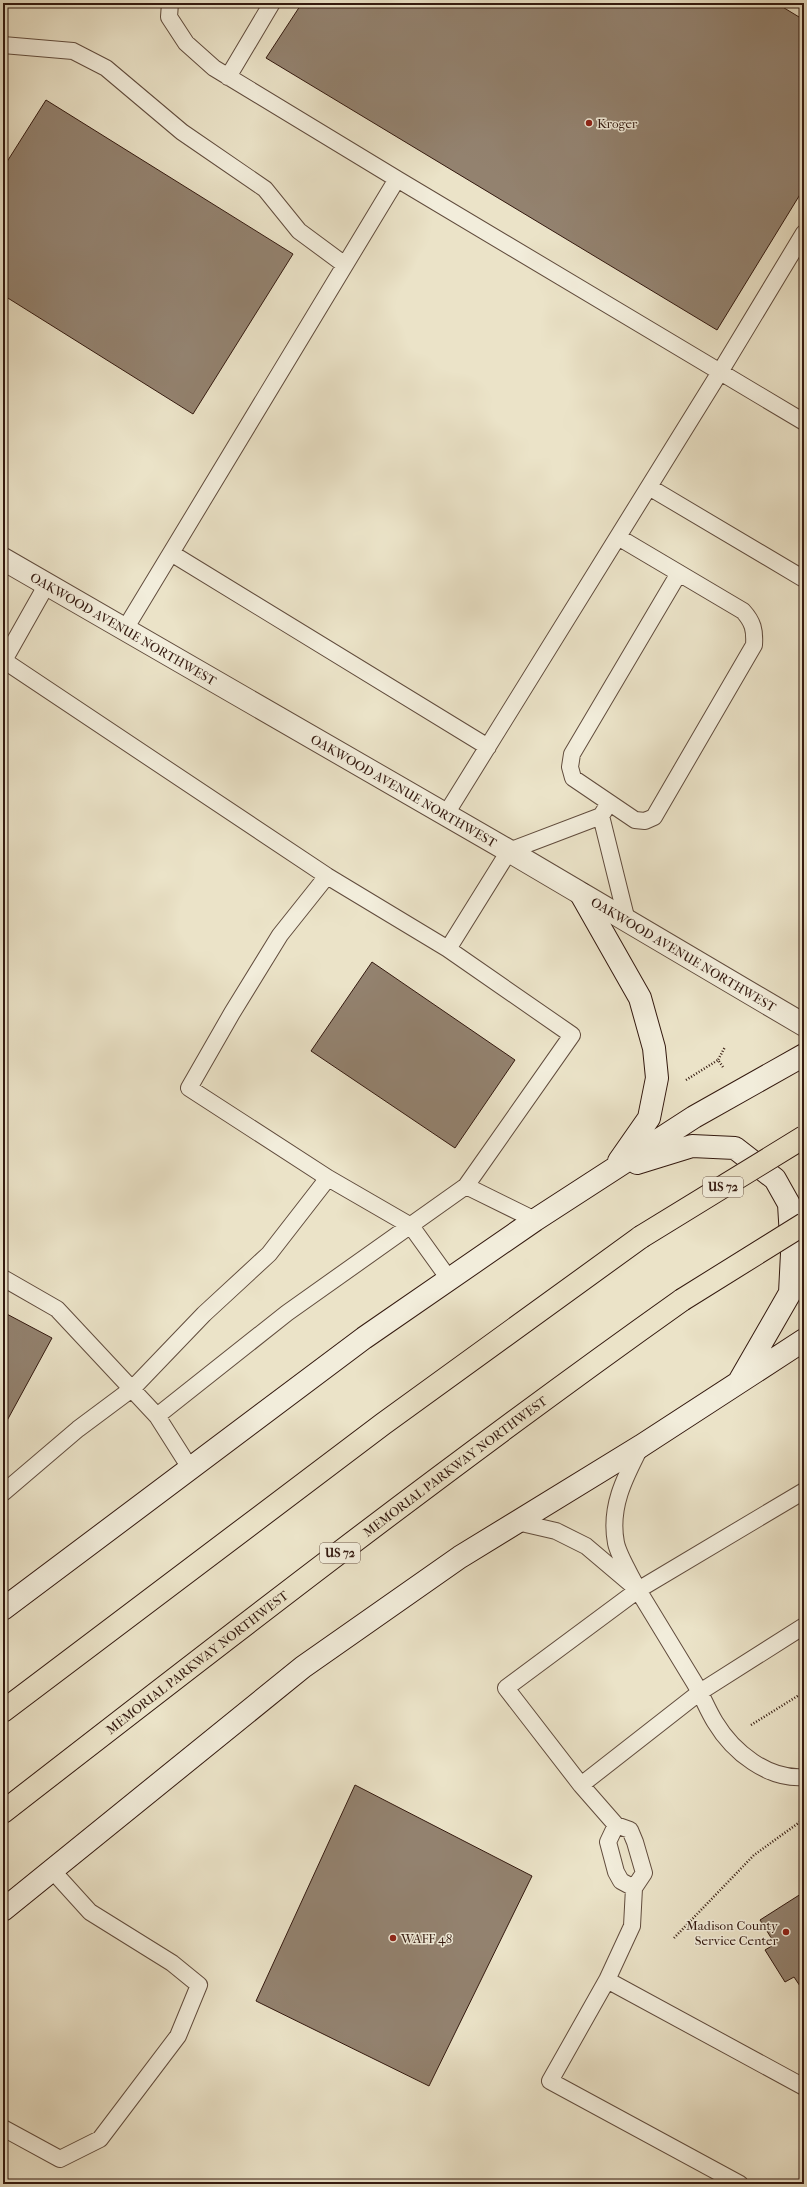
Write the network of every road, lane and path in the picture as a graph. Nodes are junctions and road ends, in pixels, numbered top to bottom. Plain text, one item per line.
1 (170, 3) edge
2 (272, 3) edge
3 (3, 45) edge
4 (228, 77) junction
5 (397, 179) junction
6 (804, 233) edge
7 (346, 265) junction
8 (720, 372) junction
9 (804, 422) edge
10 (649, 487) junction
11 (618, 537) junction
12 (171, 553) junction
13 (3, 559) edge
14 (679, 573) junction
15 (804, 579) edge
16 (47, 584) junction
17 (125, 629) junction
18 (3, 661) edge
19 (488, 747) junction
20 (605, 809) junction
21 (446, 814) junction
22 (509, 850) junction
23 (327, 876) junction
24 (581, 894) junction
25 (627, 921) junction
26 (448, 950) junction
27 (804, 1025) edge
28 (725, 1047) dead end
29 (804, 1055) edge
30 (718, 1060) junction
31 (723, 1067) dead end
32 (684, 1080) dead end
33 (804, 1137) edge
34 (613, 1170) junction
35 (328, 1178) junction
36 (466, 1186) junction
37 (535, 1220) junction
38 (804, 1224) edge
39 (411, 1226) junction
40 (3, 1278) edge
41 (449, 1279) junction
42 (804, 1340) edge
43 (738, 1383) junction
44 (133, 1388) junction
45 (157, 1416) junction
46 (641, 1446) junction
47 (190, 1468) junction
48 (804, 1491) edge
49 (3, 1493) edge
50 (517, 1522) junction
51 (638, 1590) junction
52 (3, 1609) edge
53 (804, 1626) edge
54 (700, 1692) junction
55 (804, 1692) edge
56 (3, 1711) edge
57 (748, 1728) dead end
58 (804, 1777) edge
59 (581, 1785) junction
60 (3, 1812) edge
61 (804, 1819) edge
62 (616, 1825) junction
63 (51, 1869) junction
64 (634, 1888) junction
65 (3, 1910) edge
66 (674, 1938) dead end
67 (607, 1980) junction
68 (804, 2087) edge
69 (3, 2128) edge
70 (740, 2184) edge

1 - 4 lane
2 - 4 lane
3 - 7 lane
4 - 5 lane
5 - 7 lane
5 - 8 lane
6 - 8 lane
7 - 12 lane
8 - 9 lane
8 - 10 lane
10 - 11 lane
10 - 15 lane
11 - 14 lane
11 - 19 lane
12 - 17 lane
12 - 19 lane
13 - 16 main road, OAKWOOD AVENUE NORTHWEST
14 - 20 lane
14 - 20 lane
16 - 17 main road, OAKWOOD AVENUE NORTHWEST
16 - 18 lane
17 - 21 main road, OAKWOOD AVENUE NORTHWEST
18 - 23 lane
19 - 21 lane
20 - 22 lane
20 - 25 lane
21 - 22 main road, OAKWOOD AVENUE NORTHWEST
22 - 24 main road, OAKWOOD AVENUE NORTHWEST
22 - 26 lane
23 - 26 lane
23 - 35 lane
24 - 25 main road, OAKWOOD AVENUE NORTHWEST
24 - 34 main road
25 - 27 main road, OAKWOOD AVENUE NORTHWEST
26 - 36 lane
28 - 30 path
29 - 34 main road
30 - 31 path
30 - 32 path
33 - 56 highway, US 72, bridge
34 - 37 main road
34 - 43 main road
35 - 39 lane
35 - 44 lane
36 - 37 lane
36 - 39 lane
37 - 41 main road
38 - 60 highway, MEMORIAL PARKWAY NORTHWEST / US 72, bridge
39 - 41 lane
39 - 45 lane
40 - 44 lane
41 - 47 main road
42 - 43 main road
43 - 46 main road
44 - 45 lane
44 - 49 lane
45 - 47 lane
46 - 50 main road
46 - 51 lane
47 - 52 main road
48 - 51 lane
50 - 51 lane
50 - 63 main road
51 - 54 lane
51 - 59 lane
53 - 54 lane
54 - 58 lane
54 - 59 lane
55 - 57 path
59 - 62 lane
61 - 66 path
62 - 64 lane
62 - 64 lane
63 - 65 main road
63 - 69 lane
64 - 67 lane
67 - 68 lane
67 - 70 lane

